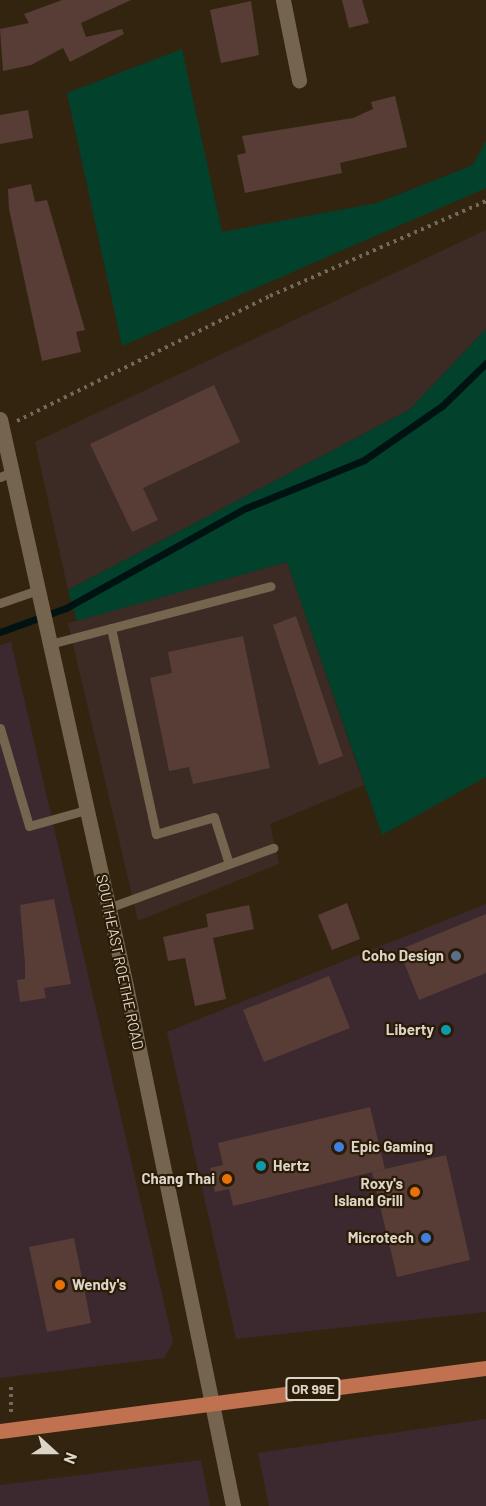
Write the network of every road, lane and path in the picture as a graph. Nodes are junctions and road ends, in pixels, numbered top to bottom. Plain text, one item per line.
1 (283, 0) edge
2 (299, 80) dead end
3 (486, 201) edge
4 (22, 418) dead end
5 (0, 419) edge
6 (6, 474) edge
7 (271, 586) dead end
8 (38, 590) junction
9 (0, 603) edge
10 (111, 628) junction
11 (50, 645) junction
12 (0, 728) edge
13 (86, 810) junction
14 (273, 848) dead end
15 (229, 864) junction
16 (108, 908) junction
17 (486, 1368) edge
18 (11, 1383) dead end
19 (212, 1404) junction
20 (5, 1430) edge
21 (233, 1506) edge

1 - 2 street
3 - 4 path
5 - 6 street, SOUTHEAST ROETHE ROAD
6 - 8 street, SOUTHEAST ROETHE ROAD
7 - 10 lane
8 - 9 lane
8 - 11 street, SOUTHEAST ROETHE ROAD
10 - 11 lane
10 - 15 lane
11 - 13 street, SOUTHEAST ROETHE ROAD
12 - 13 lane
13 - 16 street, SOUTHEAST ROETHE ROAD
14 - 15 lane
15 - 16 lane
16 - 19 street, SOUTHEAST ROETHE ROAD
17 - 19 main road, OR 99E
18 - 20 path
19 - 20 main road, OR 99E
19 - 21 street, SOUTHEAST ROETHE ROAD

